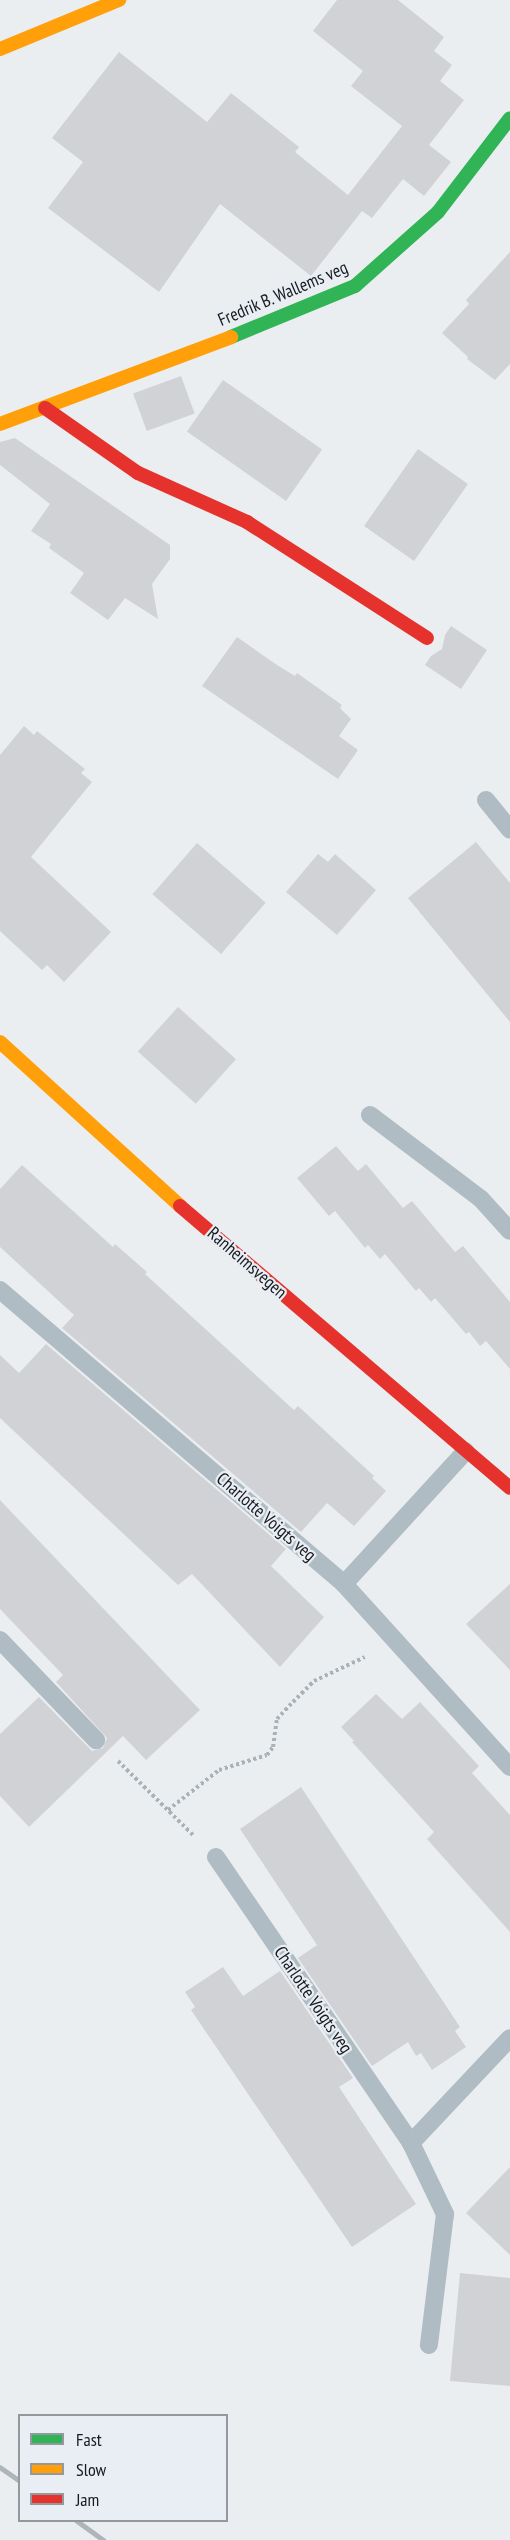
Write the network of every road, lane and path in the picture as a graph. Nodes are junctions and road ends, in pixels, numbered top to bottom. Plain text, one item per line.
1 (119, 0) edge
2 (0, 49) edge
3 (510, 118) edge
4 (45, 408) junction
5 (0, 424) edge
6 (427, 638) dead end
7 (486, 800) dead end
8 (510, 830) edge
9 (0, 1042) edge
10 (370, 1115) dead end
11 (510, 1232) edge
12 (0, 1290) edge
13 (466, 1451) junction
14 (506, 1479) edge
15 (344, 1584) junction
16 (390, 1638) junction
17 (0, 1640) edge
18 (96, 1740) joint
19 (510, 1767) edge
20 (168, 1810) junction
21 (216, 1857) joint
22 (510, 2038) edge
23 (411, 2143) junction
24 (429, 2345) dead end

1 - 2 street
3 - 4 street, Fredrik B. Wallems veg
4 - 5 street, Fredrik B. Wallems veg
4 - 6 street
7 - 8 lane
9 - 13 street, Ranheimsvegen
10 - 11 lane
12 - 15 lane, Charlotte Voigts veg
13 - 14 street, Ranheimsvegen
13 - 15 lane
15 - 16 lane, Charlotte Voigts veg
16 - 19 lane, Charlotte Voigts veg
16 - 20 path
17 - 18 lane
18 - 20 path
20 - 21 path
21 - 23 lane, Charlotte Voigts veg
22 - 23 lane
23 - 24 lane, Charlotte Voigts veg

